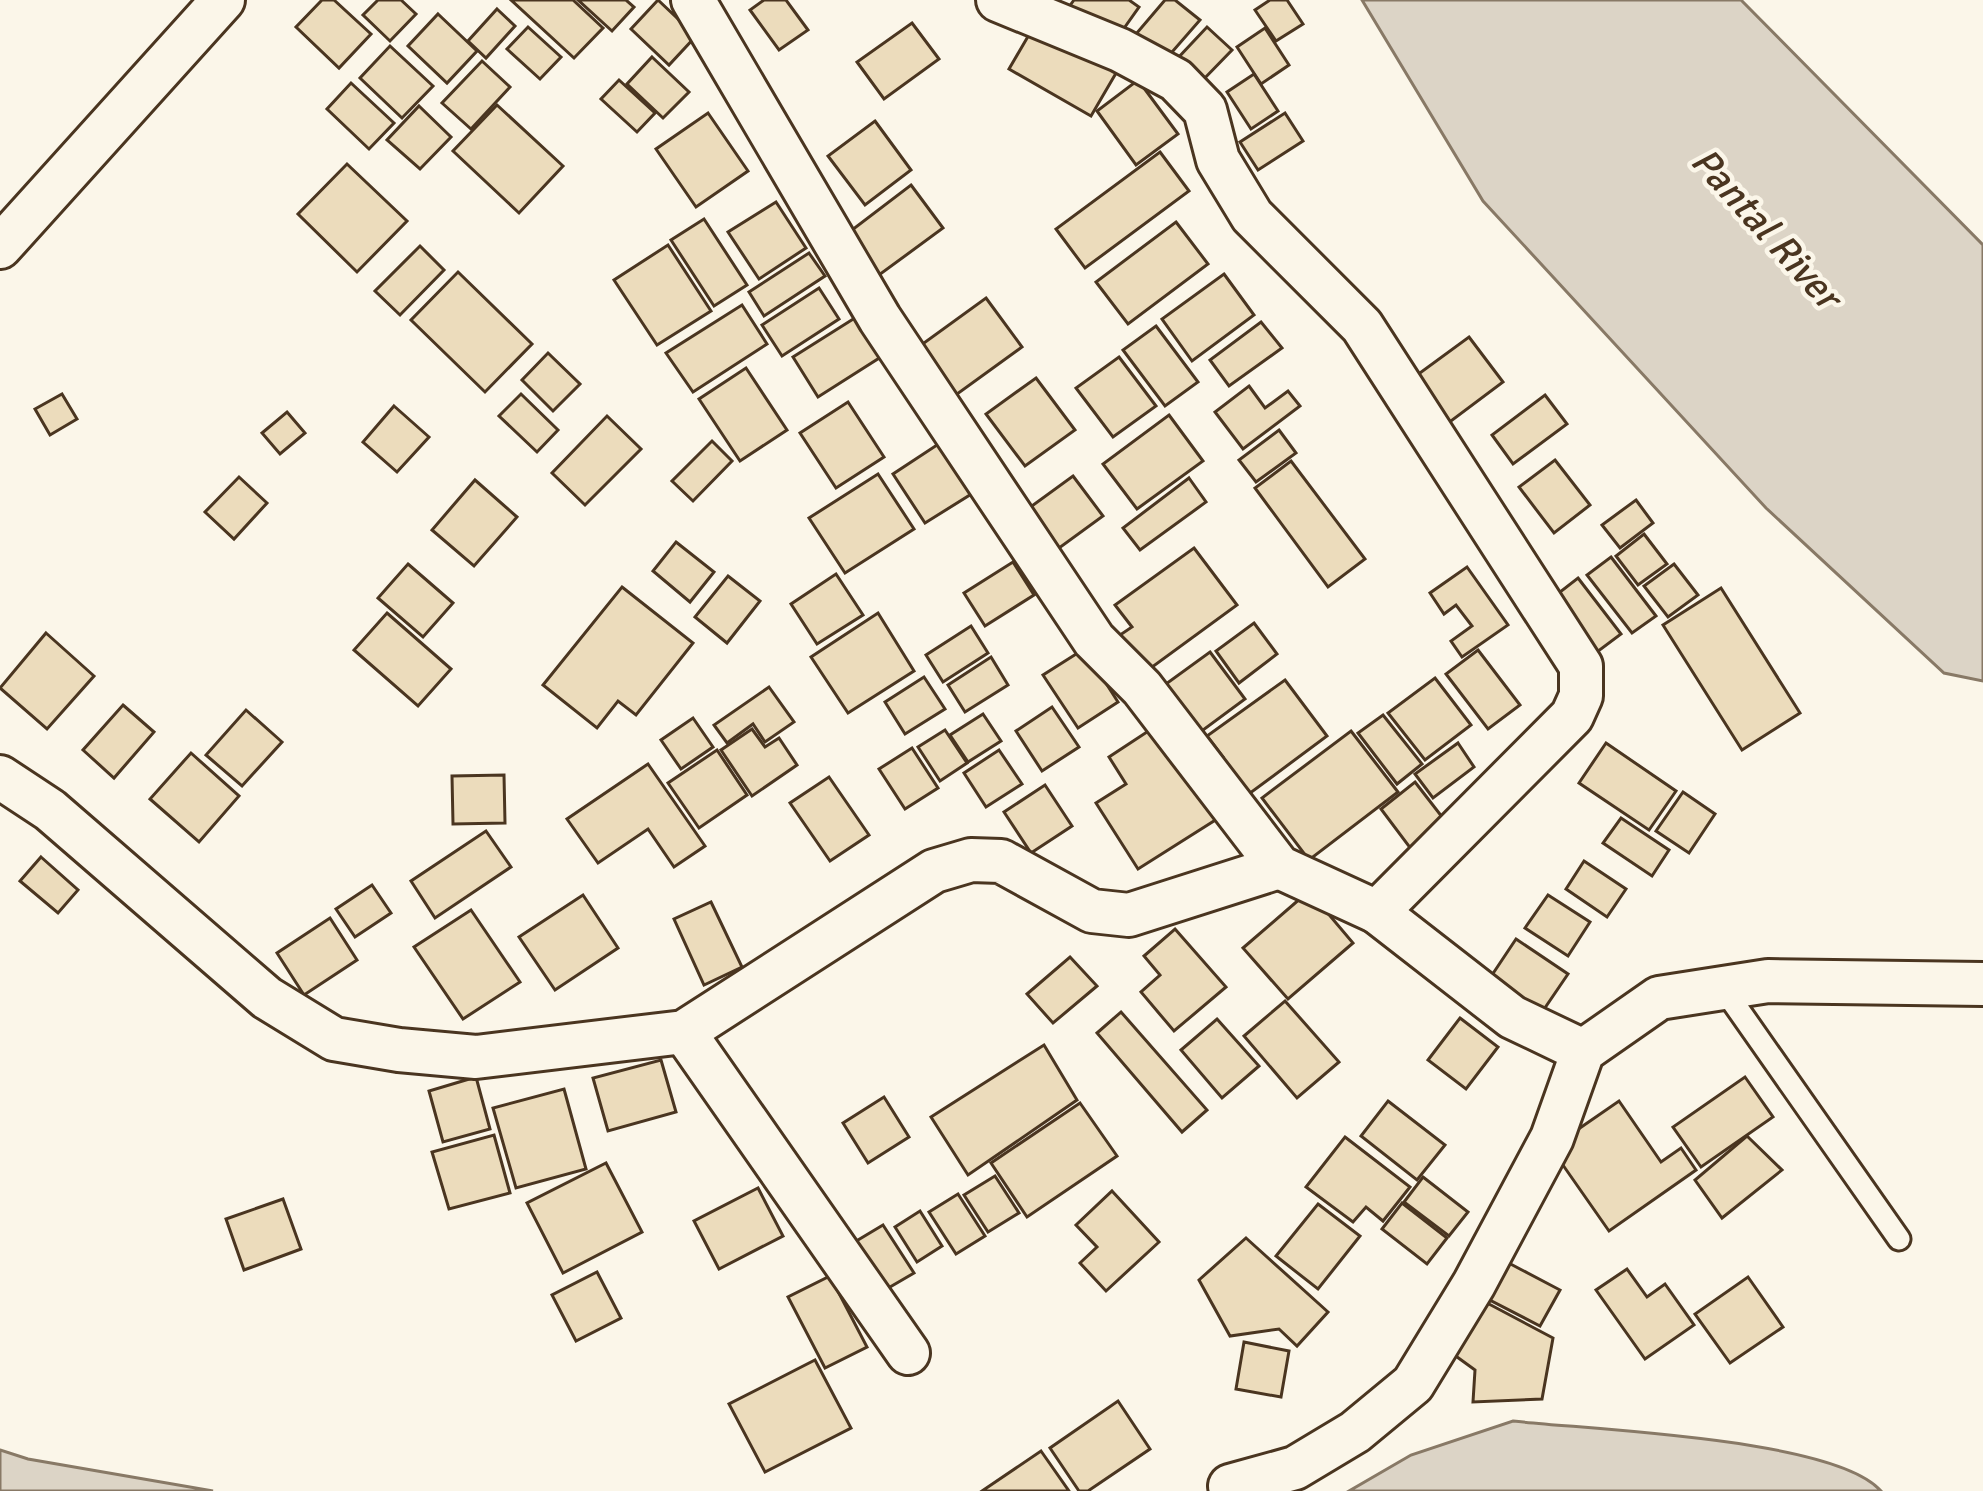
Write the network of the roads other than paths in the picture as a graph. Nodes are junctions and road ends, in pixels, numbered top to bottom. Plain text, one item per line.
1 (223, 0) edge
2 (693, 0) edge
3 (998, 0) edge
4 (0, 248) edge
5 (0, 777) edge
6 (1279, 867) junction
7 (1377, 912) junction
8 (1983, 983) edge
9 (1721, 985) junction
10 (683, 1032) junction
11 (1583, 1051) junction
12 (1899, 1239) dead end
13 (908, 1353) dead end
14 (1230, 1486) dead end

1 - 4 street
2 - 6 street
3 - 7 street
5 - 10 street
6 - 7 street
6 - 10 street
7 - 11 street
8 - 9 street
9 - 11 street
9 - 12 lane
10 - 13 street
11 - 14 street

